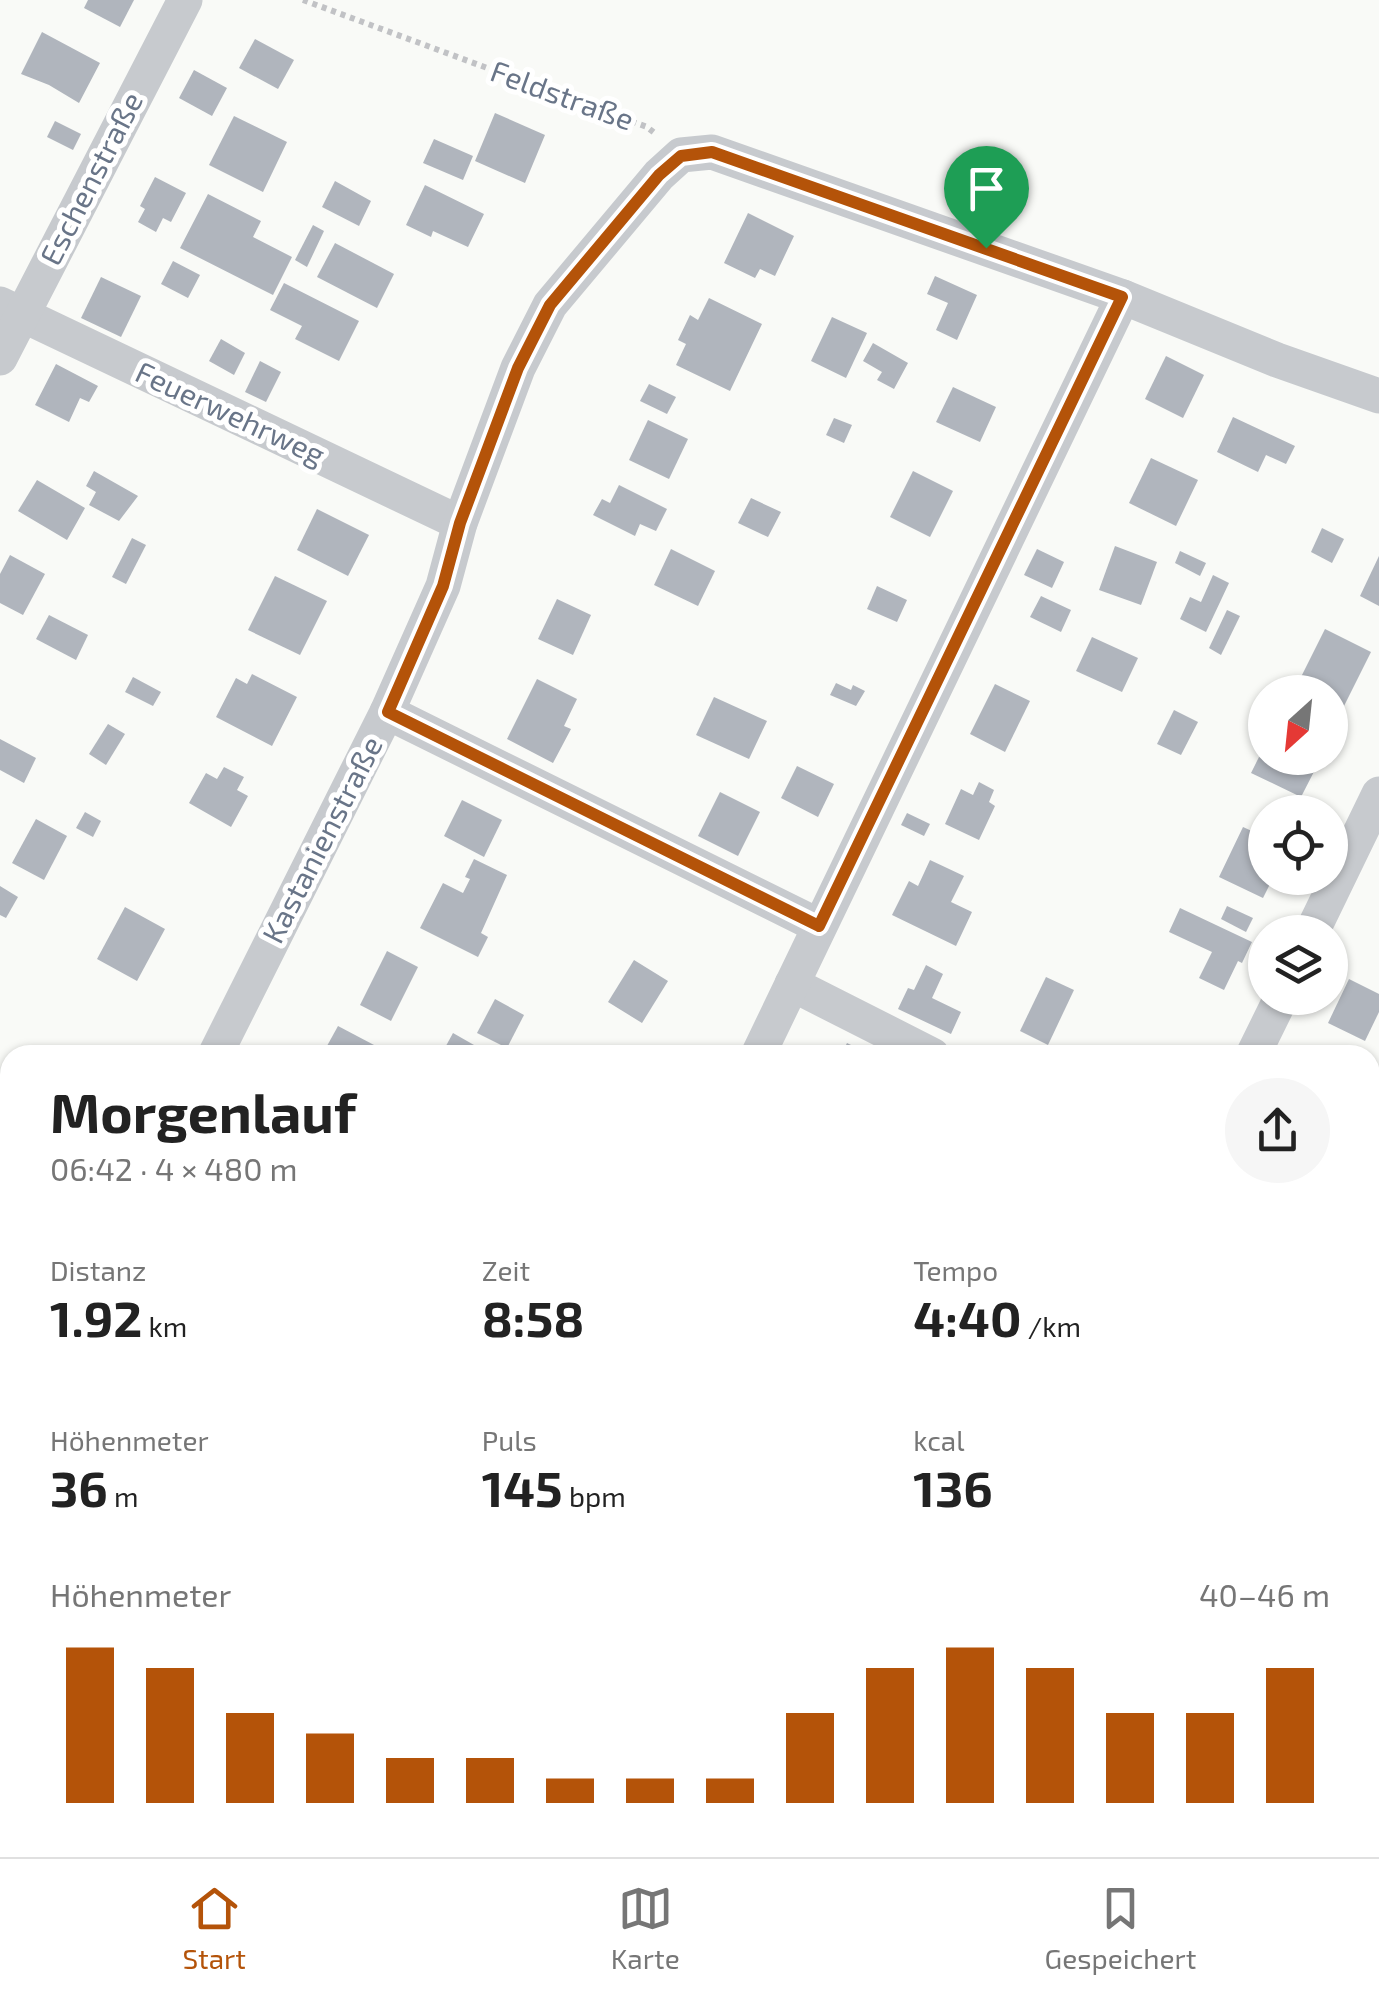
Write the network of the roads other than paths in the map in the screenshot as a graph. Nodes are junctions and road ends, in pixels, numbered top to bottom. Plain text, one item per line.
1 (185, 0) edge
2 (1122, 297) junction
3 (11, 310) edge
4 (0, 358) edge
5 (1379, 396) edge
6 (460, 523) junction
7 (388, 712) junction
8 (1379, 794) edge
9 (1320, 915) edge
10 (819, 926) junction
11 (792, 984) junction
12 (1273, 1015) edge
13 (220, 1045) edge
14 (763, 1045) edge
15 (912, 1045) edge
16 (1259, 1045) edge

1 - 3 street, Eschenstraße
2 - 5 street
2 - 6 street, Kastanienstraße
2 - 10 street
3 - 4 street, Eschenstraße
3 - 6 street, Feuerwehrweg
6 - 7 street, Kastanienstraße
7 - 10 street
7 - 13 street, Kastanienstraße
8 - 9 street
10 - 11 street
11 - 14 street
11 - 15 street
12 - 16 street

